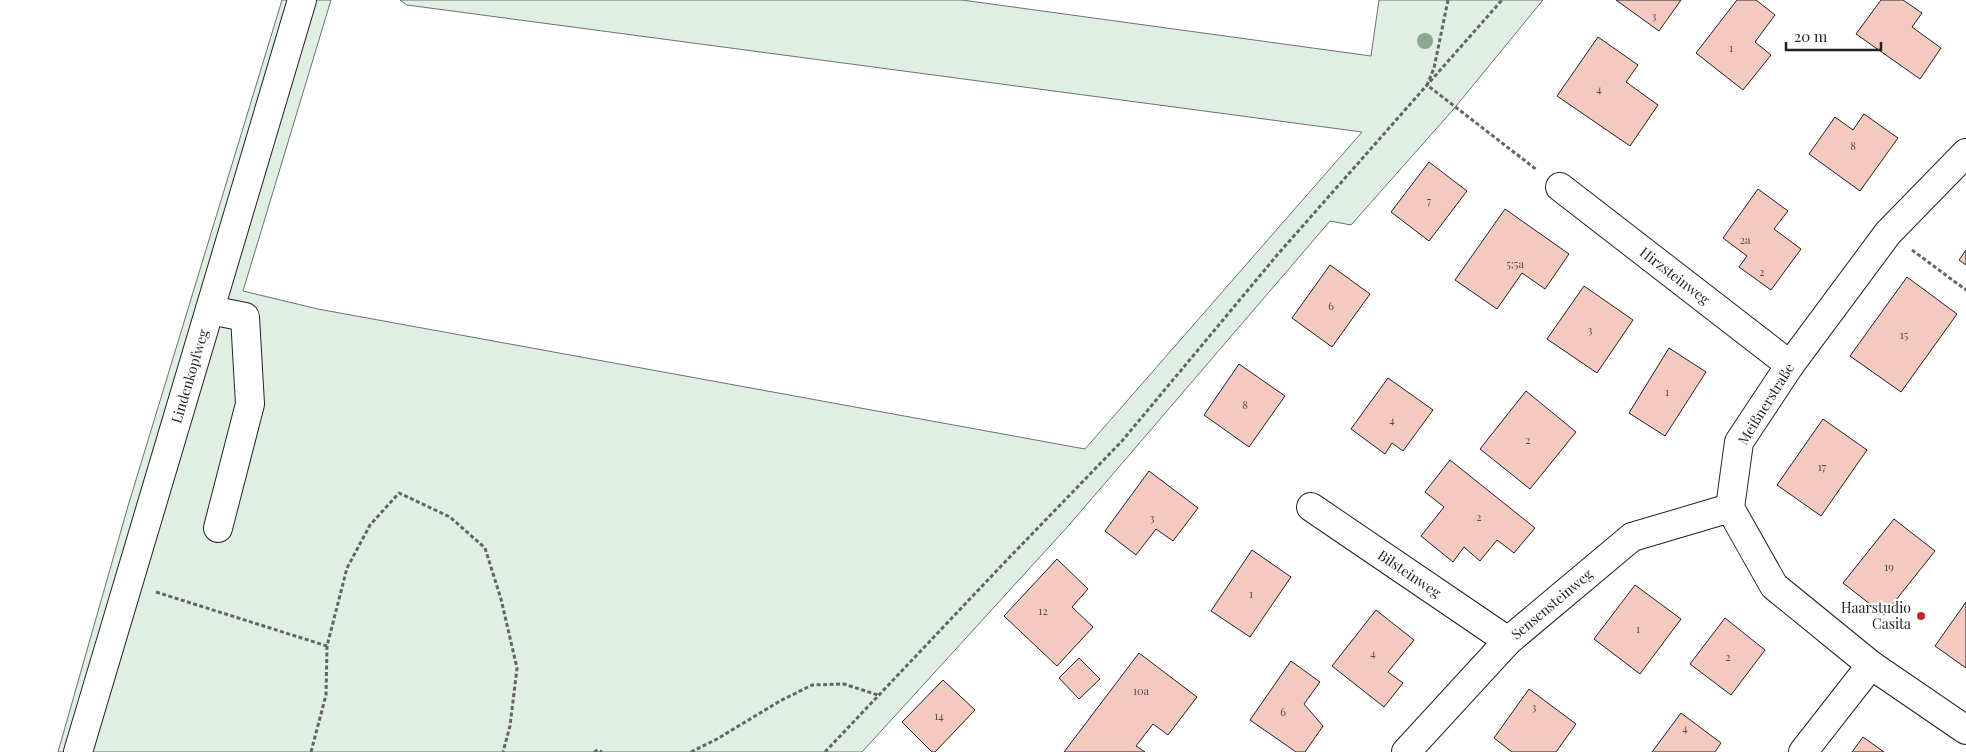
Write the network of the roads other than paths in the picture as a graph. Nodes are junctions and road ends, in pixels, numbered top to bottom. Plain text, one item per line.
1 (302, 0) edge
2 (1966, 153) edge
3 (1560, 187) road end
4 (210, 310) junction
5 (1790, 365) junction
6 (1311, 507) dead end
7 (1730, 508) junction
8 (218, 528) dead end
9 (1508, 641) junction
10 (1871, 665) junction
11 (1966, 730) edge
12 (78, 752) edge
13 (1406, 752) edge
14 (1803, 752) edge

1 - 4 street, Lindenkopfweg
2 - 5 street, Meißnerstraße
3 - 5 street, Hirzsteinweg
4 - 8 street
4 - 12 street, Lindenkopfweg
5 - 7 street, Meißnerstraße
6 - 9 street, Bilsteinweg
7 - 9 street, Sensensteinweg
7 - 10 street
9 - 13 street, Sensensteinweg
10 - 11 street
10 - 14 street

